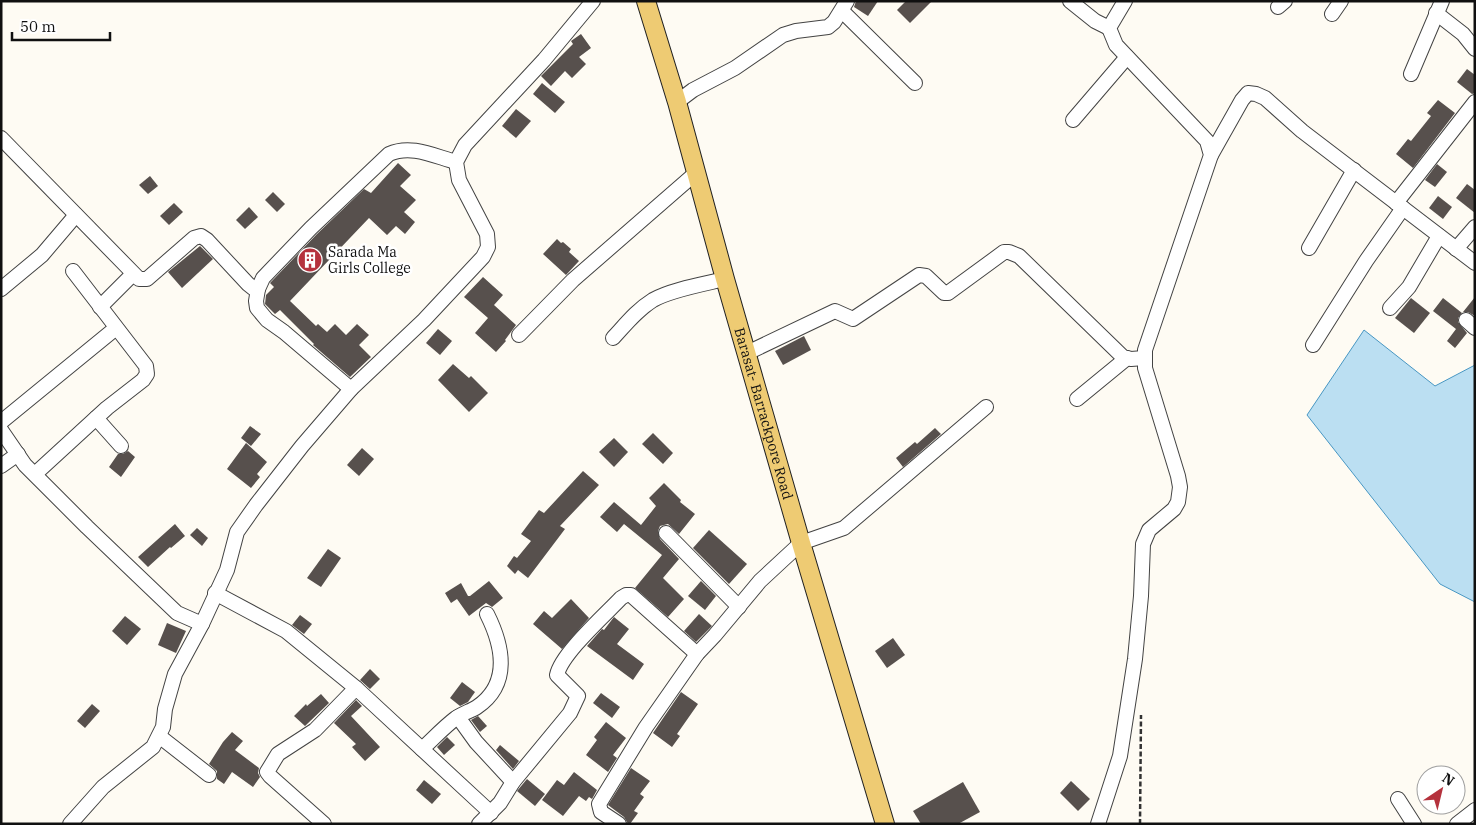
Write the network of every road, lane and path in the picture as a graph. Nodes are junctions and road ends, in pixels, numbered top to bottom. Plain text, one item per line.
1 (593, 1) edge
2 (646, 1) edge
3 (1070, 1) edge
4 (1125, 1) edge
5 (1341, 1) edge
6 (845, 6) edge
7 (1439, 7) edge
8 (1332, 14) dead end
9 (1109, 28) junction
10 (1475, 49) edge
11 (1127, 57) junction
12 (1411, 74) dead end
13 (915, 84) dead end
14 (677, 102) junction
15 (1475, 102) edge
16 (1470, 117) edge
17 (1073, 120) dead end
18 (1, 138) edge
19 (1211, 155) junction
20 (456, 162) junction
21 (1354, 170) junction
22 (697, 172) junction
23 (1399, 205) junction
24 (76, 215) junction
25 (1475, 226) edge
26 (1439, 236) junction
27 (1309, 248) dead end
28 (1456, 249) junction
29 (1475, 263) edge
30 (73, 271) dead end
31 (134, 274) junction
32 (725, 279) junction
33 (1, 289) edge
34 (258, 289) junction
35 (100, 307) junction
36 (1390, 308) dead end
37 (116, 328) junction
38 (519, 335) dead end
39 (613, 338) dead end
40 (1312, 345) dead end
41 (747, 353) junction
42 (1127, 358) junction
43 (1144, 358) junction
44 (352, 389) junction
45 (1077, 399) dead end
46 (986, 407) dead end
47 (96, 418) junction
48 (1, 422) edge
49 (1, 430) edge
50 (121, 446) dead end
51 (18, 454) junction
52 (1, 466) edge
53 (35, 474) junction
54 (666, 533) dead end
55 (801, 543) junction
56 (215, 593) junction
57 (739, 606) junction
58 (487, 614) dead end
59 (202, 624) junction
60 (697, 654) junction
61 (356, 688) junction
62 (458, 717) junction
63 (159, 736) junction
64 (422, 749) junction
65 (208, 775) dead end
66 (513, 782) junction
67 (1398, 799) dead end
68 (1475, 810) edge
69 (491, 813) junction
70 (70, 824) edge
71 (324, 824) edge
72 (479, 824) edge
73 (619, 824) edge
74 (885, 824) edge
75 (1098, 824) edge
76 (1414, 824) edge
77 (1457, 824) edge

1 - 20 street
2 - 14 main road, Barasat- Barrackpore Road
3 - 9 street
4 - 9 street
5 - 8 street
6 - 13 street
6 - 14 street
7 - 10 street
7 - 12 street
9 - 11 street
11 - 17 street
11 - 19 street
14 - 22 main road, Barasat- Barrackpore Road
15 - 16 street
16 - 23 street
18 - 24 street
19 - 21 street
19 - 43 street
20 - 34 street
20 - 44 street
21 - 23 street
21 - 27 street
22 - 32 main road, Barasat- Barrackpore Road
22 - 38 street
23 - 26 street
23 - 40 street
24 - 31 street
24 - 33 street
25 - 28 street
26 - 28 street
26 - 36 street
28 - 29 street
30 - 35 street
31 - 34 street
31 - 35 street
32 - 39 street
32 - 41 main road, Barasat- Barrackpore Road
34 - 44 street
35 - 37 street
37 - 47 street
37 - 48 street
41 - 42 street
41 - 55 main road, Barasat- Barrackpore Road
42 - 43 street
42 - 45 street
43 - 75 street
44 - 56 street
46 - 55 street
47 - 50 street
47 - 53 street
49 - 51 street
51 - 52 street
51 - 53 street
53 - 59 street
54 - 57 street
55 - 57 street
55 - 74 main road, Barasat- Barrackpore Road
56 - 59 street
56 - 61 street
57 - 60 street
58 - 62 street
59 - 63 street
60 - 66 street
60 - 73 street
61 - 64 street
61 - 71 street
62 - 64 street
62 - 66 street
63 - 65 street
63 - 70 street
64 - 69 street
66 - 69 street
67 - 76 street
68 - 77 street
69 - 72 street

